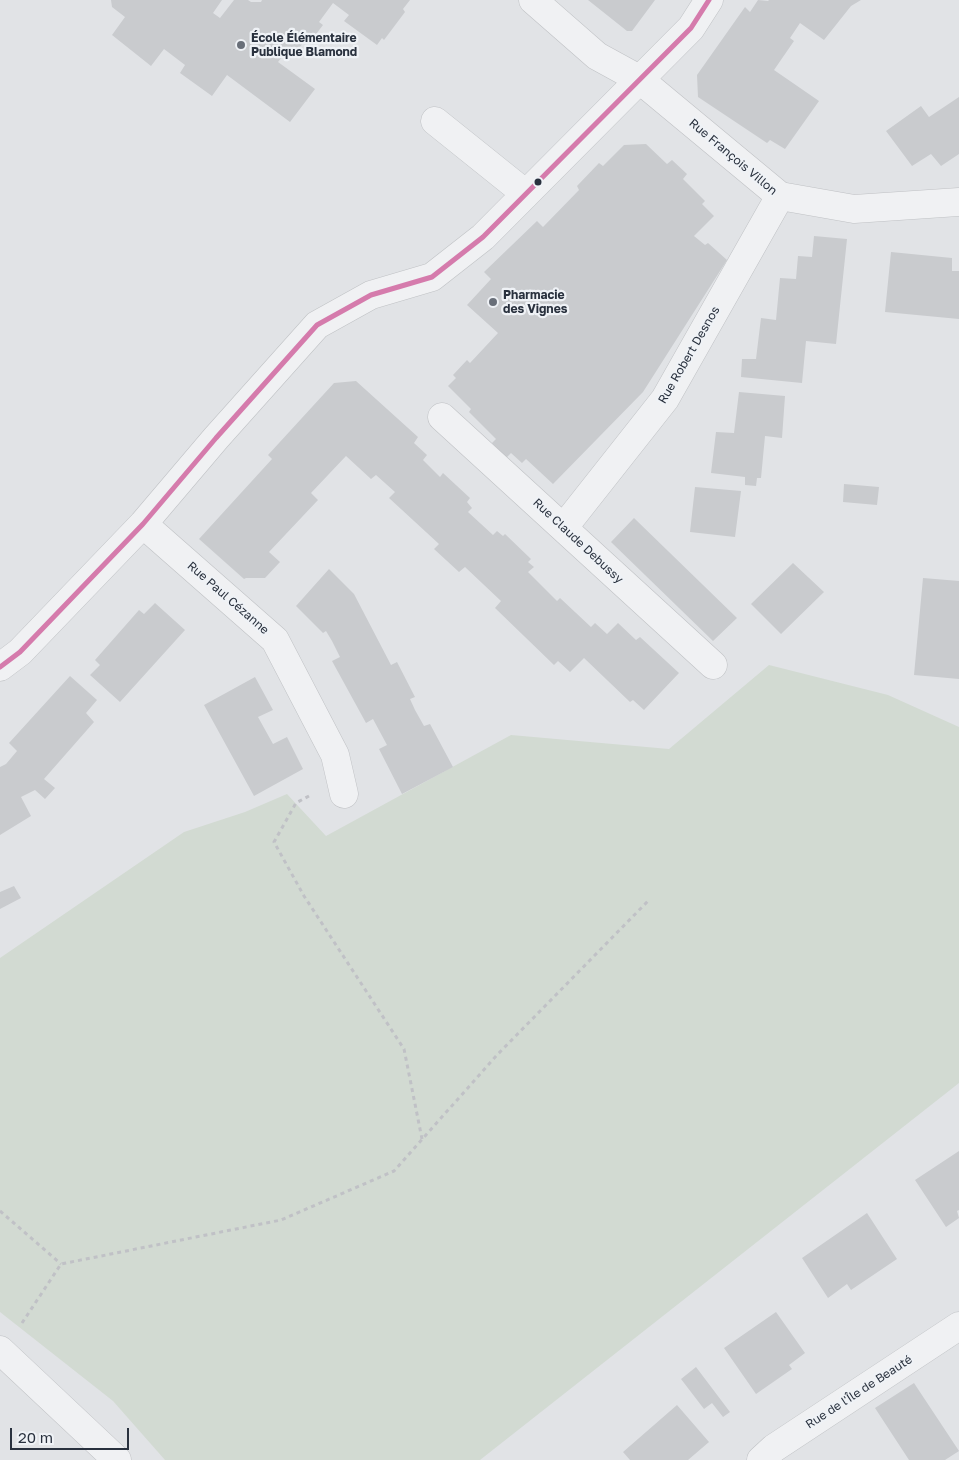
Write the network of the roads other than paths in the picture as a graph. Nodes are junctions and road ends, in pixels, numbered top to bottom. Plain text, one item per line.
1 (532, 0) edge
2 (709, 0) edge
3 (639, 78) junction
4 (435, 121) dead end
5 (526, 194) junction
6 (780, 196) junction
7 (959, 202) edge
8 (442, 417) dead end
9 (143, 524) junction
10 (564, 527) junction
11 (713, 665) dead end
12 (0, 667) edge
13 (342, 787) road end
14 (959, 1326) edge
15 (1, 1351) edge
16 (100, 1455) edge
17 (761, 1460) edge

1 - 3 street, Rue François Villon
2 - 3 street
3 - 5 street
3 - 6 street, Rue François Villon
4 - 5 street
5 - 9 street
6 - 7 street, Rue François Villon
6 - 10 street, Rue Robert Desnos
8 - 10 street, Rue Claude Debussy
9 - 12 street
9 - 13 street, Rue Paul Cézanne
10 - 11 street, Rue Claude Debussy
14 - 17 street, Rue de l'Île de Beauté
15 - 16 street

